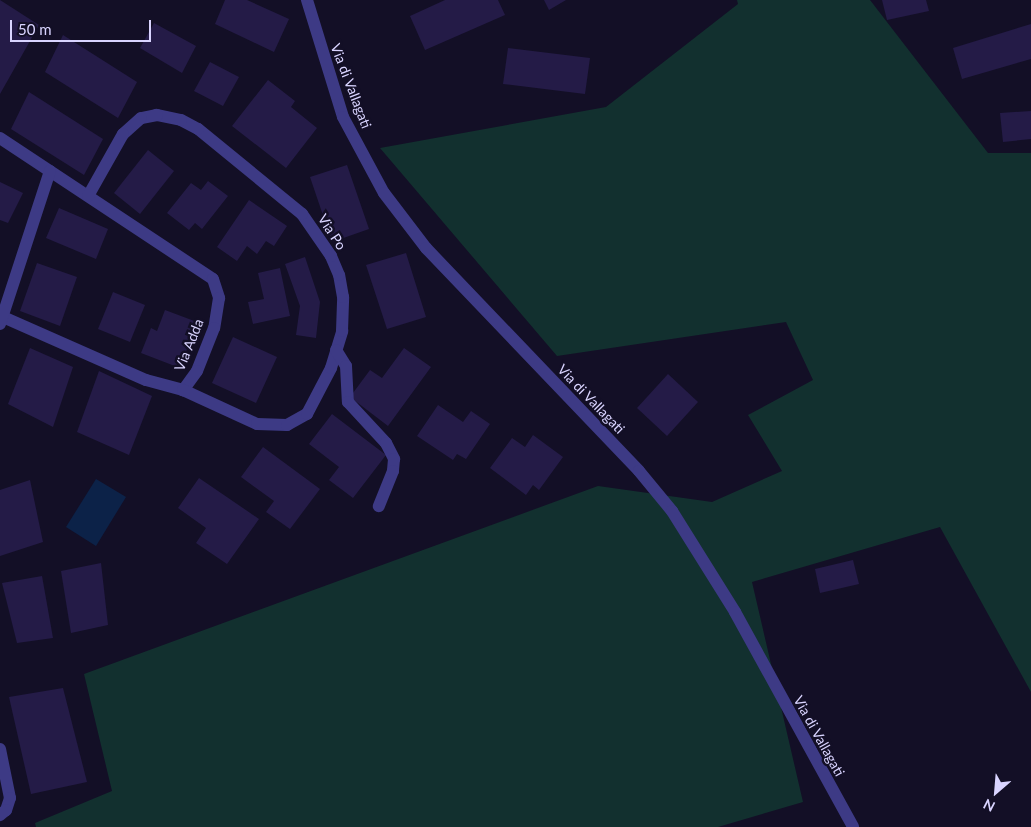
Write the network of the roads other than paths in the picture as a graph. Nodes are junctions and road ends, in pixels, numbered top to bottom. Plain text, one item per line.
1 (307, 0) edge
2 (0, 138) edge
3 (50, 171) junction
4 (88, 196) junction
5 (2, 321) edge
6 (336, 350) junction
7 (183, 390) junction
8 (379, 506) dead end
9 (0, 749) edge
10 (0, 815) edge
11 (853, 827) edge

1 - 11 street, Via di Vallagati
2 - 3 street, Via Adda
3 - 4 street, Via Adda
3 - 5 street
4 - 6 street, Via Po
4 - 7 street, Via Adda
5 - 7 street, Via Adda
6 - 7 street, Via Po
6 - 8 street
9 - 10 street

